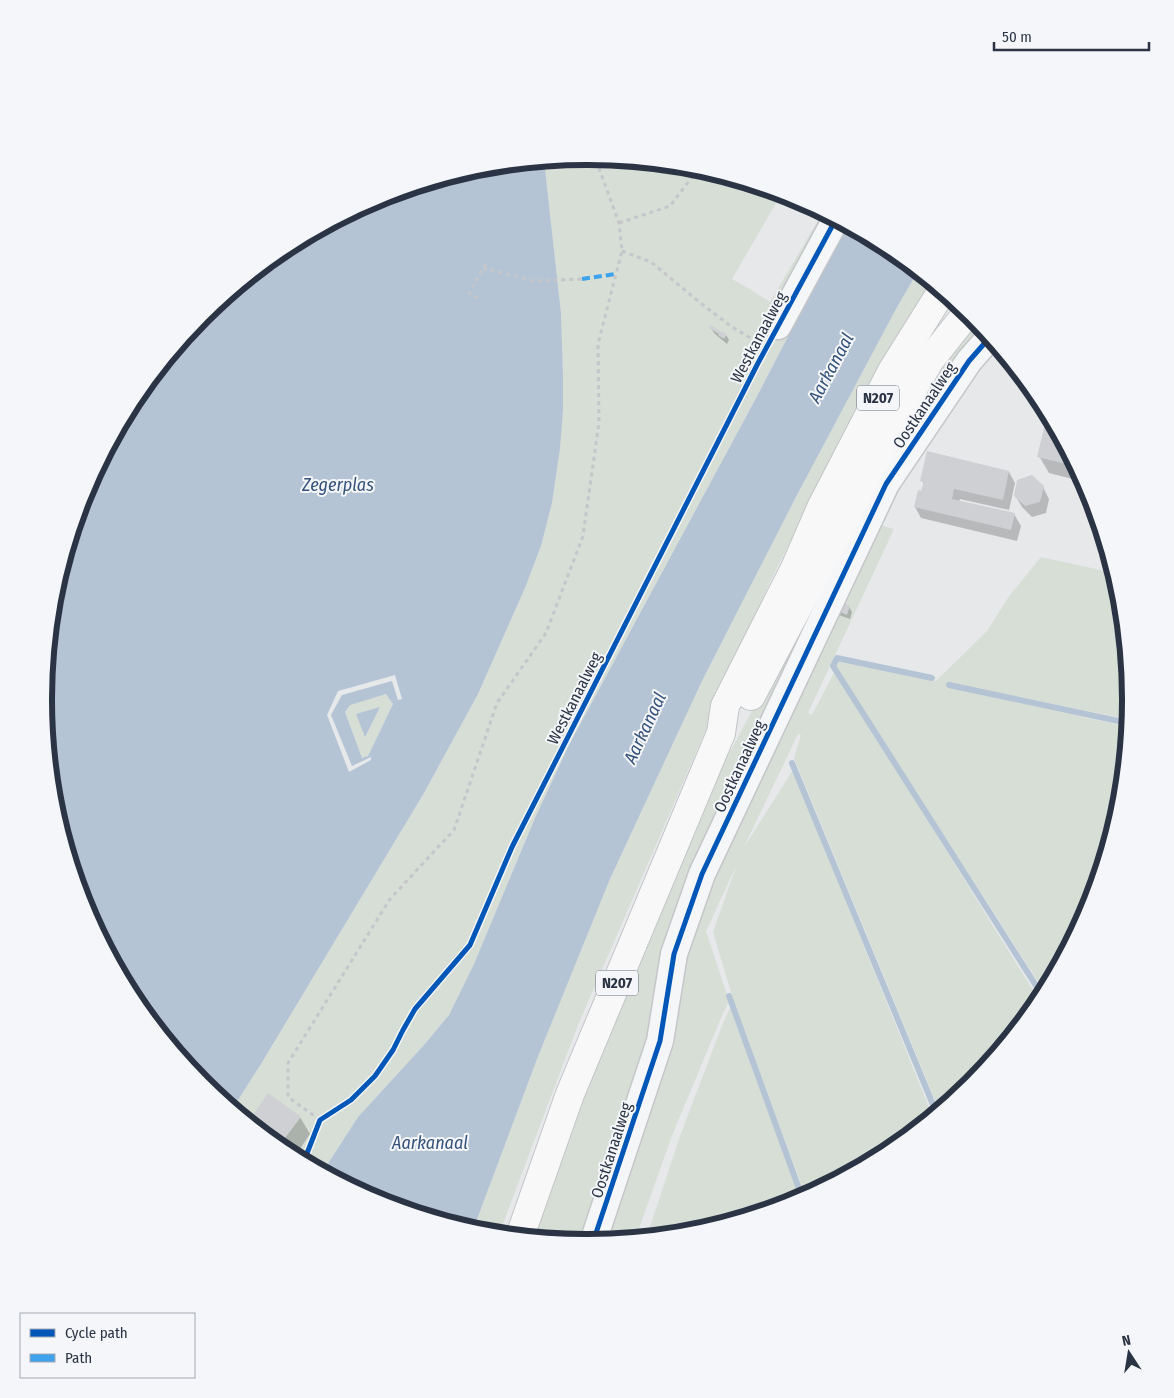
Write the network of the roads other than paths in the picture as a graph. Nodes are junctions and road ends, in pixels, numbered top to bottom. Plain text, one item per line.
1 (833, 225) edge
2 (939, 297) edge
3 (963, 319) edge
4 (772, 337) road end
5 (985, 343) edge
6 (721, 733) junction
7 (522, 1229) edge
8 (596, 1233) edge

1 - 4 street, Westkanaalweg
2 - 6 main road, Oostkanaalweg / N207
3 - 6 main road, Oostkanaalweg / N207
5 - 8 street, Oostkanaalweg
6 - 7 main road, Oostkanaalweg / N207

